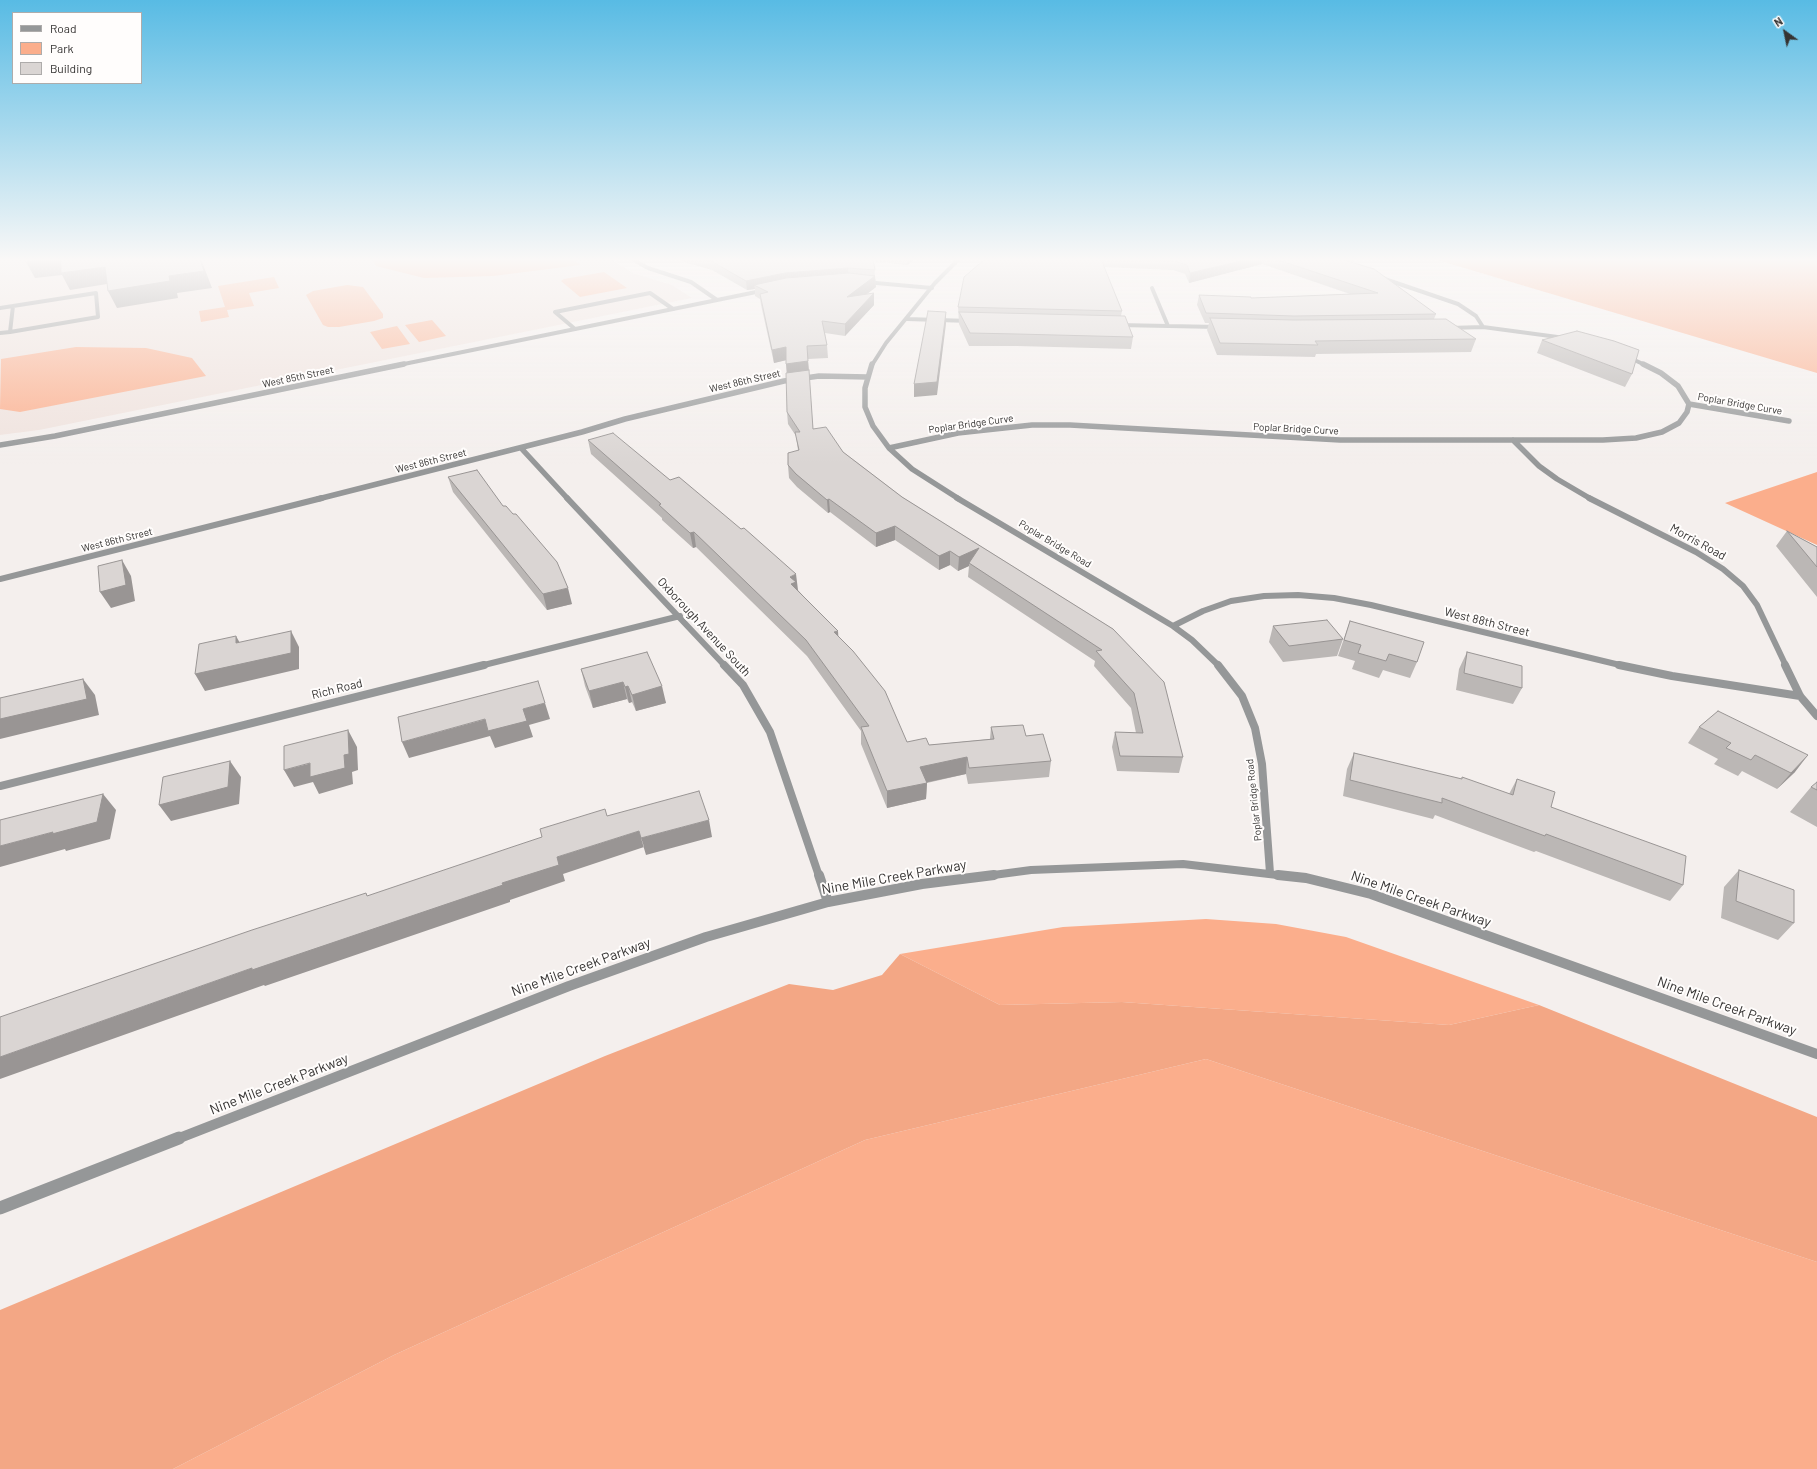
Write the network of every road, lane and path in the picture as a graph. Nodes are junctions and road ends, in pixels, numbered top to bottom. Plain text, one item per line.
1 (11, 328) edge
2 (36, 328) edge
3 (582, 328) edge
4 (900, 328) edge
5 (1442, 328) edge
6 (1460, 328) edge
7 (1490, 328) edge
8 (575, 329) joint
9 (10, 332) junction
10 (0, 334) edge
11 (1571, 340) edge
12 (1623, 355) edge
13 (868, 377) junction
14 (1689, 404) junction
15 (1789, 421) dead end
16 (1513, 440) junction
17 (0, 445) edge
18 (522, 448) junction
19 (889, 448) junction
20 (0, 579) edge
21 (680, 616) junction
22 (1173, 626) junction
23 (1800, 696) junction
24 (1817, 716) edge
25 (0, 786) edge
26 (1270, 873) junction
27 (828, 902) junction
28 (1817, 1054) edge
29 (0, 1208) edge

1 - 9 street
2 - 9 street
3 - 8 street, West 85th Street
4 - 13 street, Poplar Bridge Road
5 - 6 street
7 - 11 street
8 - 17 street, West 85th Street
9 - 10 street
12 - 14 street, Poplar Bridge Curve
13 - 18 street, West 86th Street
13 - 19 street, Poplar Bridge Road
14 - 15 street, Poplar Bridge Curve
14 - 16 street, Poplar Bridge Curve
16 - 19 street, Poplar Bridge Curve
16 - 23 street, Morris Road
18 - 20 street, West 86th Street
18 - 21 street, Oxborough Avenue South
19 - 22 street, Poplar Bridge Road
21 - 25 street, Rich Road
21 - 27 street, Oxborough Avenue South
22 - 23 street, West 88th Street
22 - 26 street, Poplar Bridge Road
23 - 24 street, Morris Road
26 - 27 street, Nine Mile Creek Parkway
26 - 28 street, Nine Mile Creek Parkway
27 - 29 street, Nine Mile Creek Parkway

